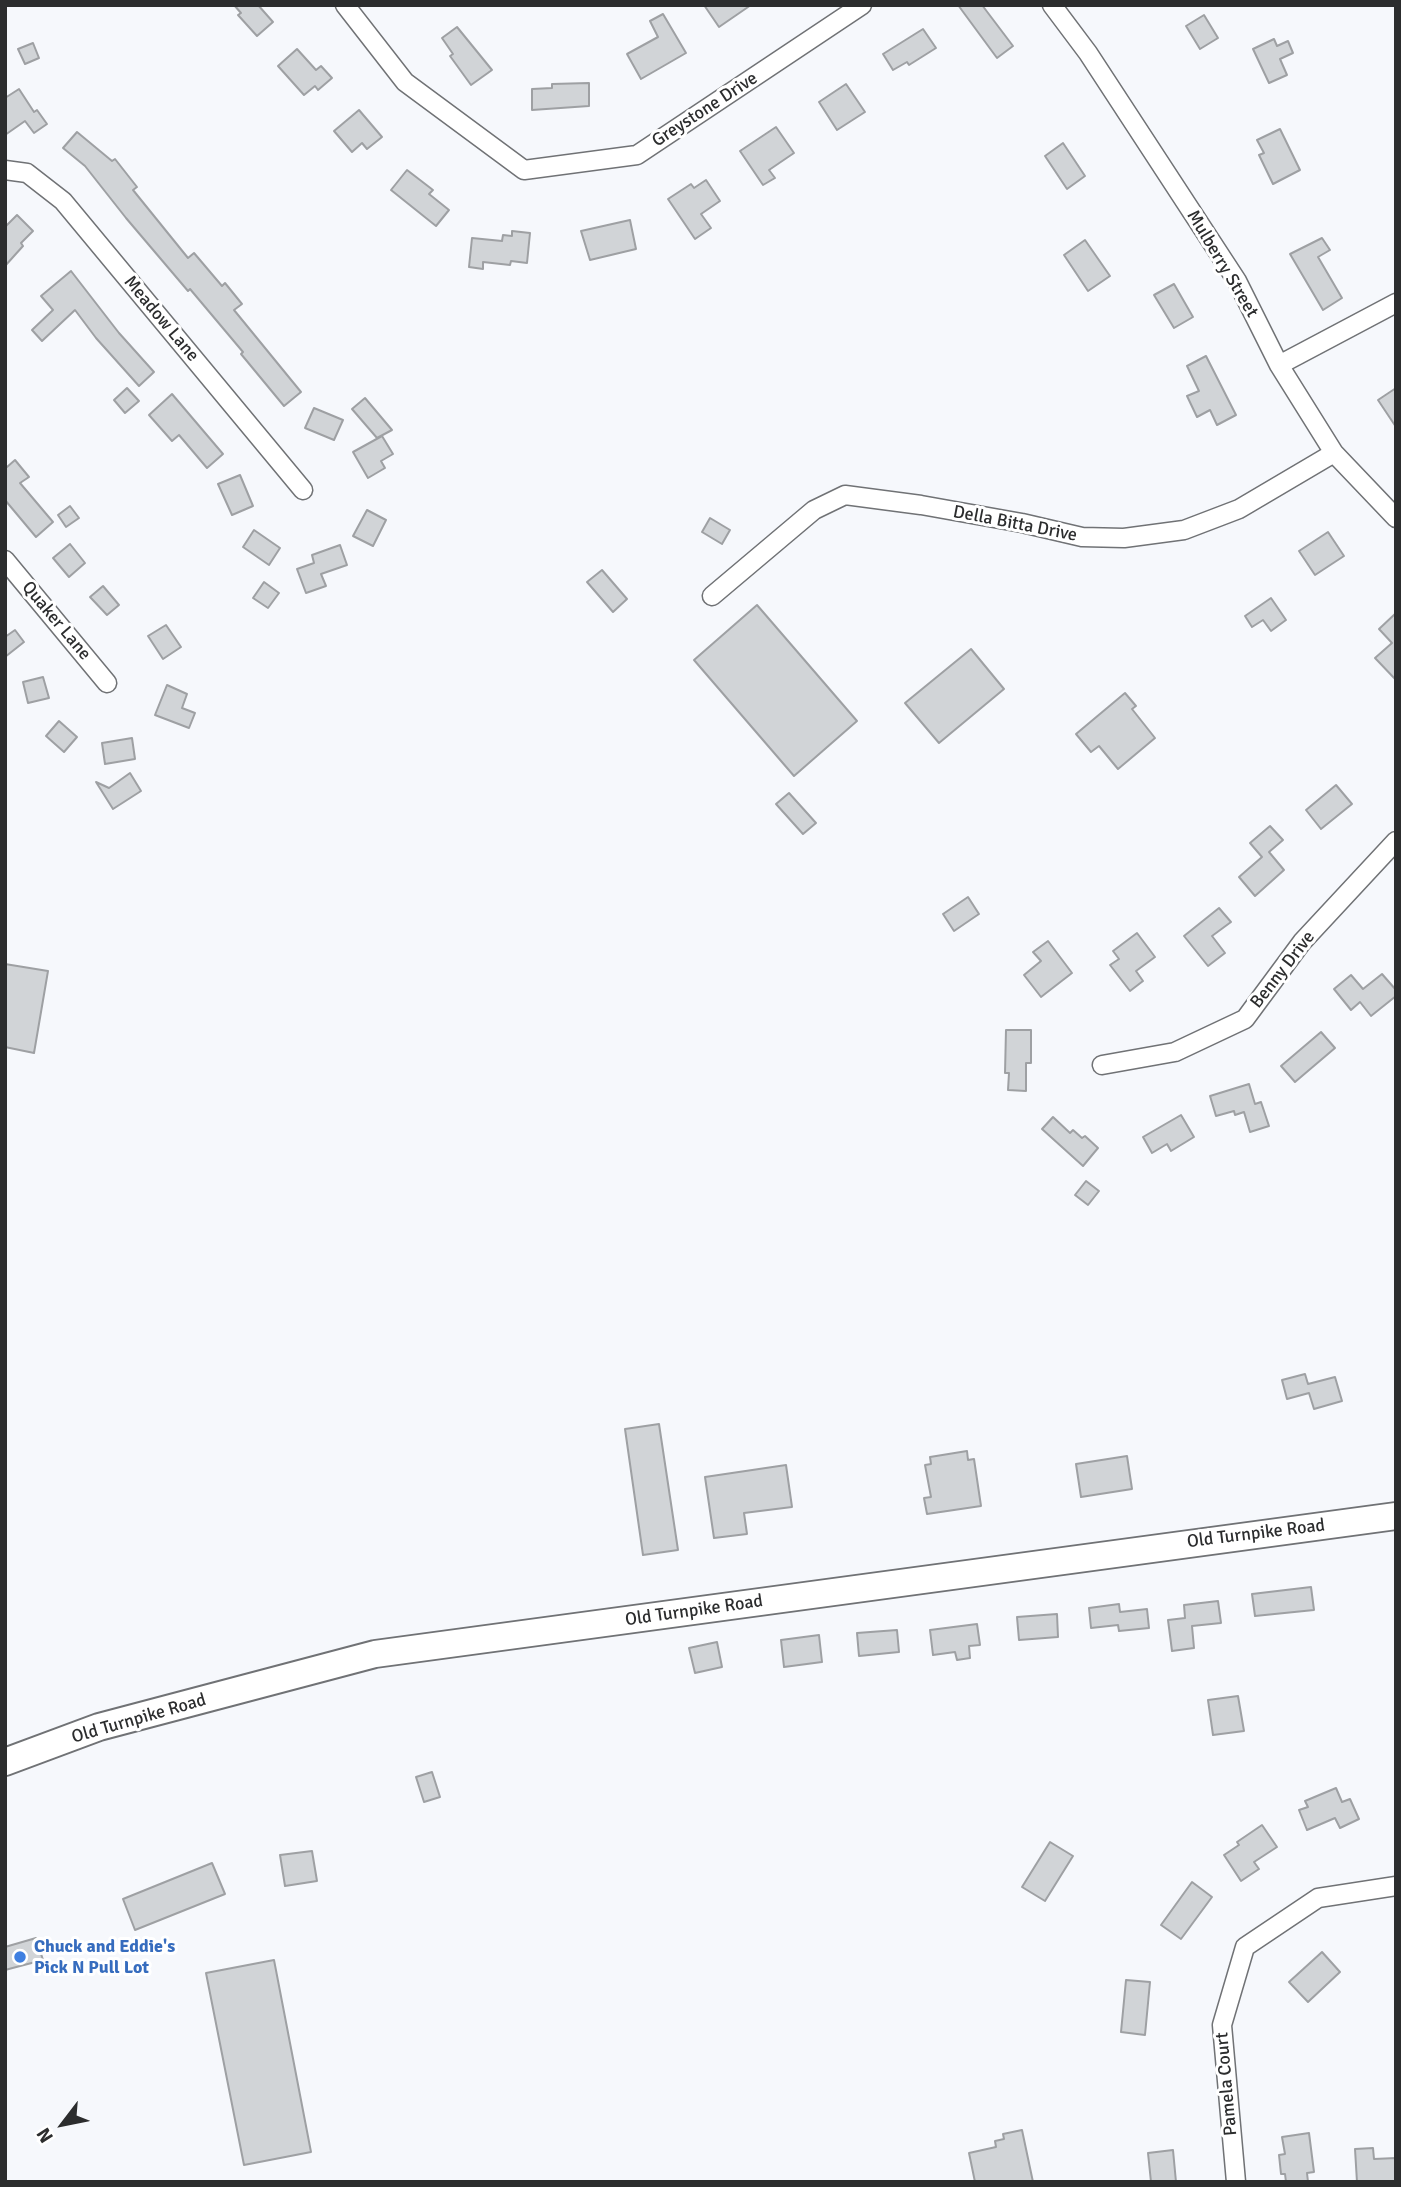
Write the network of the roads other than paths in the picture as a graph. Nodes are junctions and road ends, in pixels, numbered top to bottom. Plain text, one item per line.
1 (345, 5) edge
2 (862, 5) edge
3 (1052, 5) edge
4 (5, 170) edge
5 (1396, 303) edge
6 (1279, 365) junction
7 (1334, 453) junction
8 (303, 490) dead end
9 (1396, 518) edge
10 (5, 560) edge
11 (712, 596) dead end
12 (107, 682) dead end
13 (1396, 841) edge
14 (1102, 1065) dead end
15 (1396, 1516) edge
16 (5, 1762) edge
17 (1396, 1886) edge
18 (1236, 2182) edge

1 - 2 street, Greystone Drive
3 - 6 street, Mulberry Street
4 - 8 street, Meadow Lane
5 - 6 street
6 - 7 street, Mulberry Street
7 - 9 street, Mulberry Street
7 - 11 street, Della Bitta Drive
10 - 12 street, Quaker Lane
13 - 14 street, Benny Drive
15 - 16 main road, Old Turnpike Road
17 - 18 street, Pamela Court

